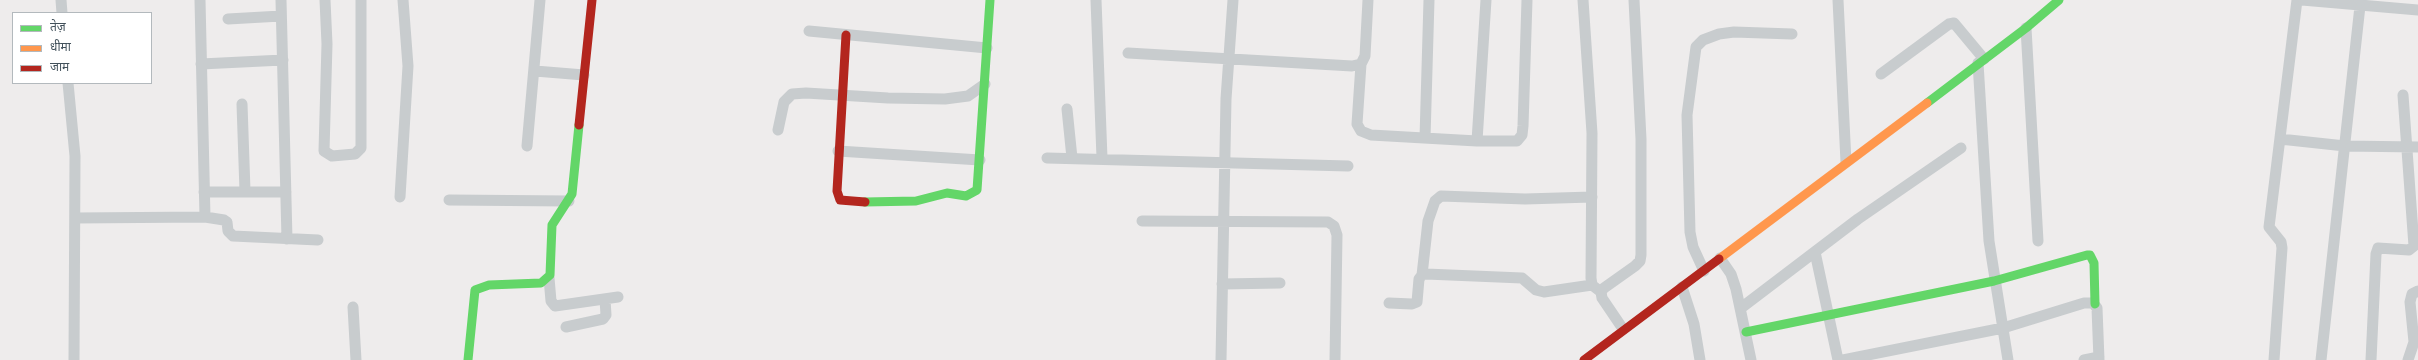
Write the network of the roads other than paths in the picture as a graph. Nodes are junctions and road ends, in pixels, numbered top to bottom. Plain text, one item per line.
1 (61, 0) edge
2 (200, 0) edge
3 (281, 0) edge
4 (325, 0) edge
5 (361, 0) edge
6 (403, 0) edge
7 (540, 0) edge
8 (592, 0) edge
9 (990, 0) edge
10 (1096, 0) edge
11 (1233, 0) edge
12 (1368, 0) edge
13 (1430, 0) edge
14 (1486, 0) edge
15 (1527, 0) edge
16 (1583, 0) edge
17 (1634, 0) edge
18 (1838, 0) edge
19 (2059, 0) edge
20 (2296, 0) edge
21 (2302, 0) edge
22 (2360, 6) junction
23 (2418, 10) edge
24 (62, 12) edge
25 (281, 16) junction
26 (228, 19) dead end
27 (2026, 28) junction
28 (808, 31) dead end
29 (1792, 34) dead end
30 (846, 35) junction
31 (987, 48) junction
32 (1128, 52) dead end
33 (1228, 59) junction
34 (283, 60) junction
35 (1981, 61) junction
36 (201, 64) junction
37 (1361, 64) junction
38 (535, 71) junction
39 (1880, 74) dead end
40 (584, 75) junction
41 (68, 84) edge
42 (985, 84) junction
43 (842, 95) junction
44 (2403, 95) dead end
45 (242, 104) dead end
46 (1067, 109) dead end
47 (778, 130) dead end
48 (1425, 138) junction
49 (2280, 139) junction
50 (1477, 141) junction
51 (527, 146) dead end
52 (2344, 146) junction
53 (2412, 147) edge
54 (1961, 148) dead end
55 (838, 151) junction
56 (1047, 158) dead end
57 (1072, 158) junction
58 (1102, 158) junction
59 (980, 160) junction
60 (1224, 162) junction
61 (1846, 162) junction
62 (1348, 166) dead end
63 (245, 191) junction
64 (204, 192) junction
65 (286, 192) junction
66 (400, 197) dead end
67 (1592, 197) junction
68 (449, 200) dead end
69 (569, 202) junction
70 (2415, 208) edge
71 (205, 217) junction
72 (75, 218) junction
73 (1142, 221) dead end
74 (1223, 221) junction
75 (287, 239) junction
76 (318, 240) dead end
77 (2038, 241) dead end
78 (1815, 252) junction
79 (1720, 258) junction
80 (1704, 271) junction
81 (1422, 275) junction
82 (549, 278) junction
83 (1994, 281) junction
84 (1280, 283) dead end
85 (1222, 284) junction
86 (1592, 285) junction
87 (1682, 287) junction
88 (2418, 291) edge
89 (1601, 292) junction
90 (618, 297) dead end
91 (604, 299) junction
92 (1389, 303) dead end
93 (2095, 304) junction
94 (353, 307) dead end
95 (1741, 308) junction
96 (1828, 315) junction
97 (566, 327) dead end
98 (2003, 328) junction
99 (1623, 329) junction
100 (1746, 332) junction
101 (2099, 359) edge
102 (74, 360) edge
103 (356, 360) edge
104 (468, 360) edge
105 (1221, 360) edge
106 (1335, 360) edge
107 (1584, 360) edge
108 (1700, 360) edge
109 (1751, 360) edge
110 (1838, 360) edge
111 (1843, 360) edge
112 (2008, 360) edge
113 (2084, 360) edge
114 (2274, 360) edge
115 (2322, 360) edge
116 (2371, 360) edge
117 (2408, 360) edge

1 - 24 street
2 - 36 street
3 - 25 street
4 - 5 street
6 - 66 street
7 - 38 street
8 - 40 street
9 - 31 street
10 - 58 street
11 - 33 street
12 - 37 street
13 - 48 street
14 - 50 street
15 - 50 street
16 - 67 street
17 - 89 street
18 - 61 street
19 - 27 street
20 - 49 street
21 - 22 street
22 - 23 street
22 - 52 street
25 - 26 street
25 - 34 street
27 - 35 street
27 - 77 street
28 - 30 street
29 - 80 street
30 - 31 street
30 - 43 street
31 - 42 street
32 - 33 street
33 - 37 street
33 - 60 street
34 - 36 street
34 - 65 street
35 - 39 street
35 - 61 street
35 - 83 street
36 - 64 street
37 - 48 street
38 - 40 street
38 - 51 street
40 - 69 street
41 - 72 street
42 - 43 street
42 - 59 street
43 - 47 street
43 - 55 street
44 - 53 street
45 - 63 street
46 - 57 street
48 - 50 street
49 - 52 street
49 - 114 street
52 - 53 street
52 - 115 street
53 - 70 street
54 - 78 street
55 - 59 street
55 - 59 street
56 - 57 street
57 - 58 street
58 - 60 street
60 - 62 street
60 - 74 street
61 - 79 street
63 - 64 street
63 - 65 street
64 - 71 street
65 - 75 street
67 - 81 street
67 - 86 street
68 - 69 street
69 - 82 street
70 - 116 street
71 - 72 street
71 - 75 street
72 - 102 street
73 - 74 street
74 - 85 street
74 - 106 street
75 - 76 street
78 - 95 street
78 - 96 street
79 - 80 street
79 - 95 street
80 - 87 street
81 - 86 street
81 - 92 street
82 - 91 street
82 - 104 street
83 - 93 street
83 - 96 street
83 - 98 street
84 - 85 street
85 - 105 street
86 - 89 street
87 - 99 street
87 - 108 street
88 - 117 street
89 - 99 street
90 - 91 street
91 - 97 street
93 - 98 street
93 - 101 street
94 - 103 street
95 - 100 street
96 - 100 street
96 - 110 street
98 - 111 street
98 - 112 street
99 - 107 street
100 - 109 street
101 - 113 street

